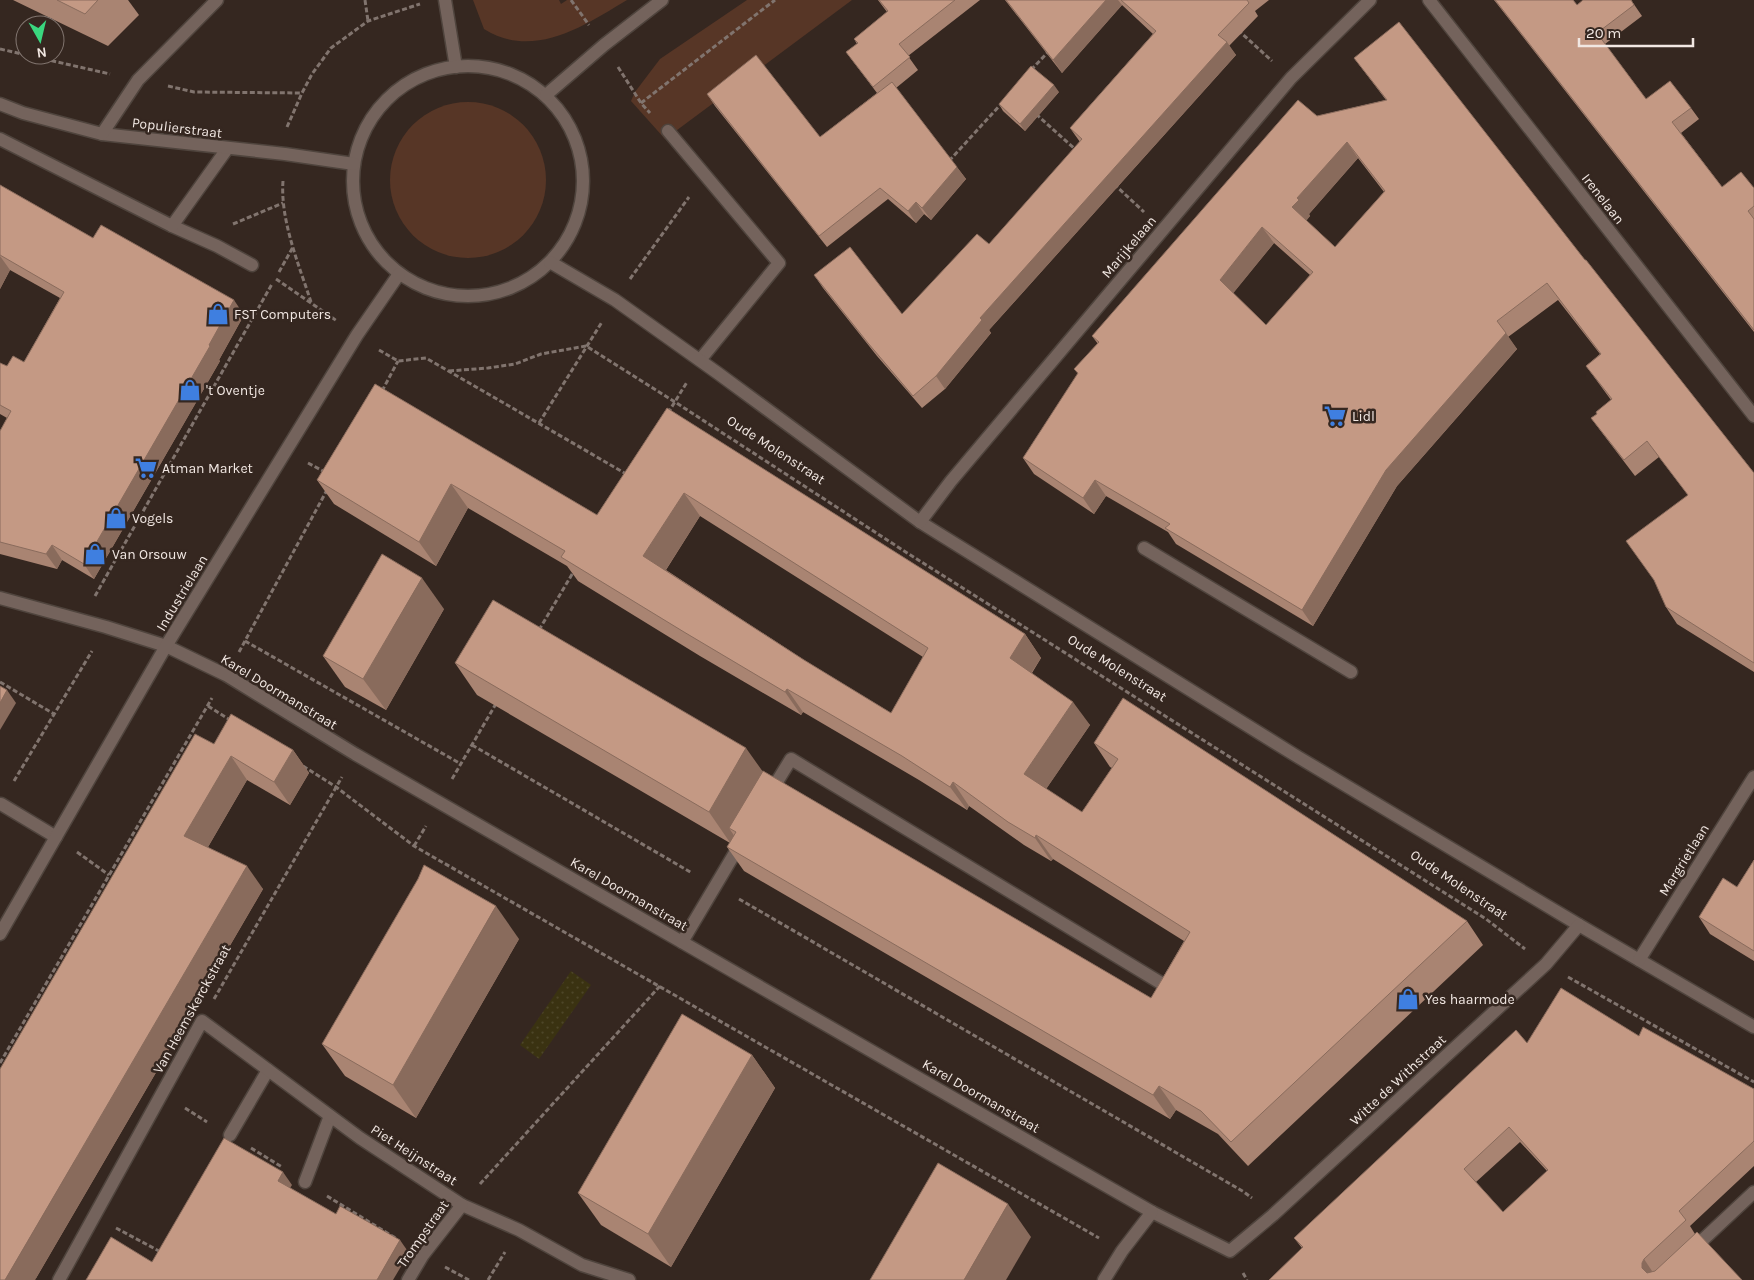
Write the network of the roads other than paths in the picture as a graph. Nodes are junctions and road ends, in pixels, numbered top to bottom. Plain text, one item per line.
1 (216, 0) edge
2 (445, 0) edge
3 (662, 0) edge
4 (1370, 0) edge
5 (1429, 0) edge
6 (456, 67) junction
7 (546, 95) junction
8 (0, 104) edge
9 (668, 131) dead end
10 (102, 134) junction
11 (0, 138) edge
12 (227, 149) junction
13 (354, 164) junction
14 (172, 226) junction
15 (550, 262) junction
16 (252, 265) dead end
17 (399, 274) junction
18 (700, 360) junction
19 (1754, 416) edge
20 (920, 522) junction
21 (1144, 548) dead end
22 (0, 598) edge
23 (166, 646) junction
24 (1351, 672) dead end
25 (1754, 777) edge
26 (766, 801) edge
27 (1, 804) edge
28 (750, 826) edge
29 (56, 837) junction
30 (1579, 925) junction
31 (0, 934) edge
32 (682, 942) junction
33 (1639, 960) junction
34 (1175, 992) edge
35 (202, 1021) joint
36 (1754, 1027) edge
37 (268, 1070) junction
38 (330, 1116) junction
39 (230, 1135) dead end
40 (305, 1182) dead end
41 (1754, 1192) edge
42 (462, 1204) junction
43 (1152, 1212) junction
44 (1230, 1251) joint
45 (1682, 1260) edge
46 (1107, 1279) edge
47 (59, 1280) edge
48 (408, 1280) edge
49 (628, 1280) edge

1 - 10 street
2 - 6 street
3 - 7 street
4 - 20 street, Marijkelaan
5 - 19 street, Irenelaan
6 - 7 street
6 - 13 street
7 - 15 street
8 - 10 street, Populierstraat
9 - 18 street
10 - 12 street, Populierstraat
11 - 14 street
12 - 13 street, Populierstraat
12 - 14 street
13 - 17 street
14 - 16 street
15 - 17 street
15 - 18 street, Oude Molenstraat
17 - 23 street, Industrielaan
18 - 20 street, Oude Molenstraat
20 - 30 street, Oude Molenstraat
21 - 24 street
22 - 23 street, Karel Doormanstraat
23 - 29 street, Industrielaan
23 - 32 street, Karel Doormanstraat
25 - 33 street, Margrietlaan
26 - 34 street
27 - 29 street
28 - 32 street
29 - 31 street, Industrielaan
30 - 33 street, Oude Molenstraat
30 - 44 street, Witte de Withstraat
32 - 43 street, Karel Doormanstraat
33 - 36 street, Oude Molenstraat
35 - 37 street, Piet Heijnstraat
35 - 47 street, Van Heemskerckstraat
37 - 38 street, Piet Heijnstraat
37 - 39 street
38 - 40 street
38 - 42 street, Piet Heijnstraat
41 - 45 street
42 - 48 street, Trompstraat
42 - 49 street, Piet Heijnstraat
43 - 44 street, Karel Doormanstraat
43 - 46 street

